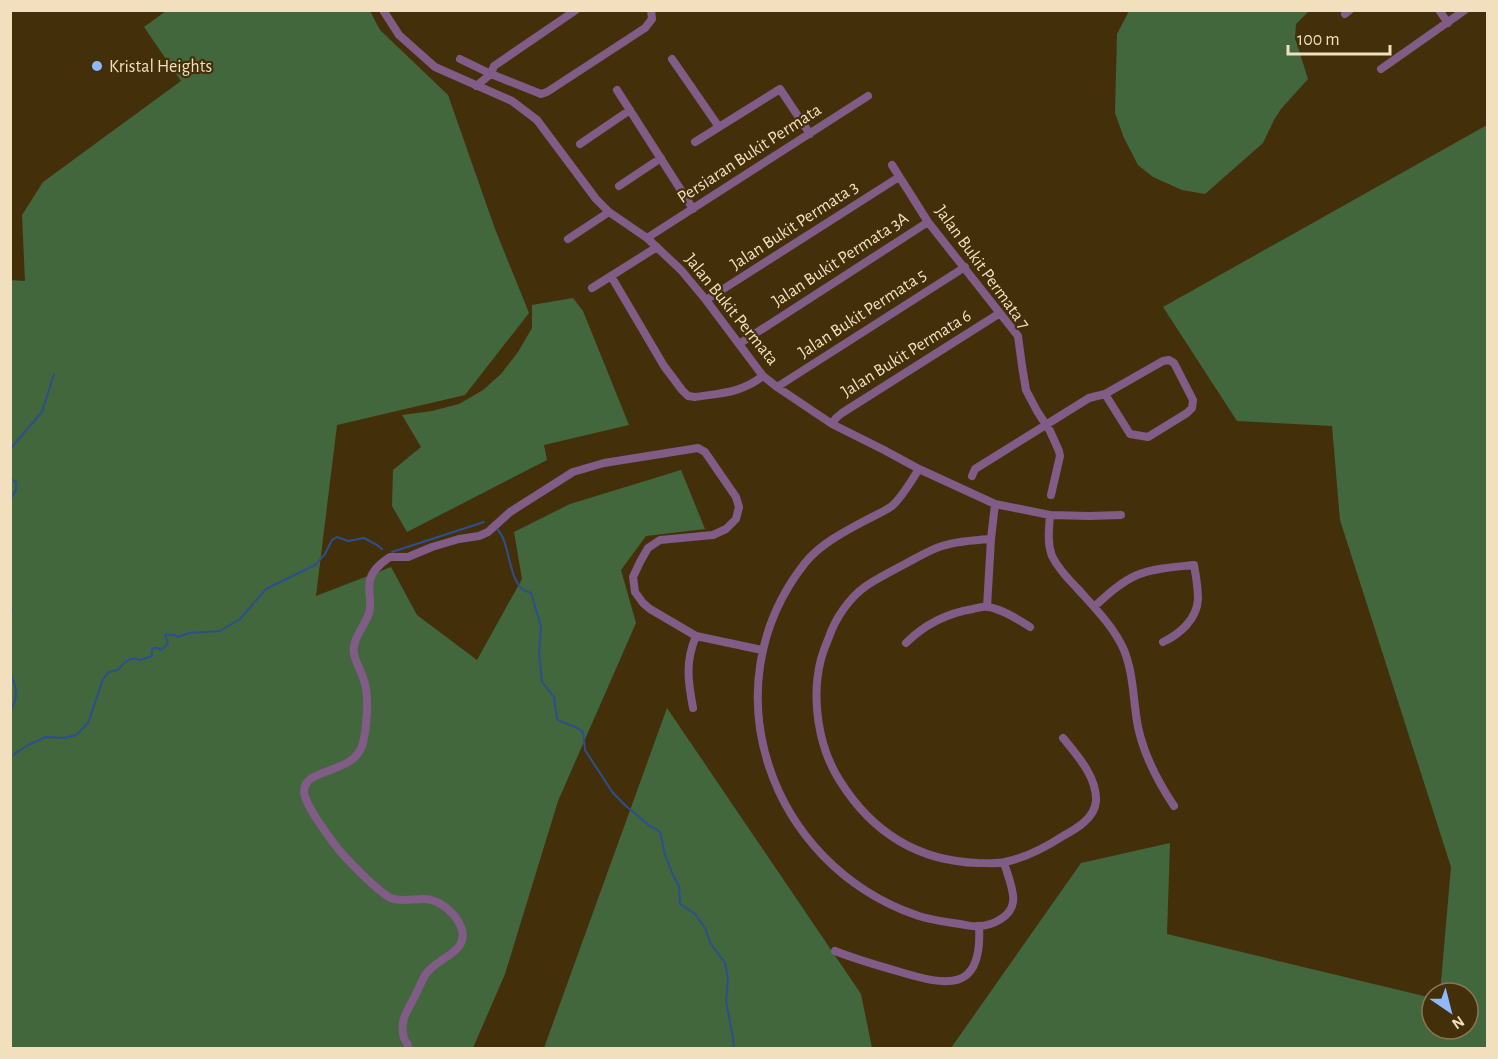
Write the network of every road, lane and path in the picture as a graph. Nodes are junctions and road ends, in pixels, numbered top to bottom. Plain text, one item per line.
1 (383, 10) edge
2 (576, 10) edge
3 (1439, 10) edge
4 (1465, 10) edge
5 (651, 15) edge
6 (1448, 22) junction
7 (460, 59) dead end
8 (672, 59) dead end
9 (1381, 69) dead end
10 (491, 74) junction
11 (476, 86) junction
12 (617, 90) dead end
13 (868, 96) dead end
14 (630, 110) junction
15 (719, 127) junction
16 (810, 134) junction
17 (695, 142) dead end
18 (580, 144) dead end
19 (661, 158) junction
20 (892, 165) dead end
21 (899, 177) junction
22 (619, 186) dead end
23 (693, 209) junction
24 (609, 212) junction
25 (928, 222) junction
26 (647, 238) junction
27 (568, 239) dead end
28 (657, 246) junction
29 (965, 267) junction
30 (611, 276) junction
31 (592, 288) dead end
32 (706, 300) junction
33 (1000, 313) junction
34 (739, 344) junction
35 (763, 376) junction
36 (777, 387) junction
37 (1105, 394) junction
38 (832, 424) junction
39 (1046, 425) junction
40 (920, 470) junction
41 (972, 476) dead end
42 (1051, 495) dead end
43 (995, 504) junction
44 (1050, 515) junction
45 (1122, 515) dead end
46 (991, 539) junction
47 (1094, 606) junction
48 (987, 607) junction
49 (1030, 627) dead end
50 (696, 636) junction
51 (1163, 642) dead end
52 (906, 643) dead end
53 (762, 650) junction
54 (693, 708) dead end
55 (1063, 738) dead end
56 (1174, 806) dead end
57 (1004, 863) junction
58 (979, 927) junction
59 (835, 951) dead end
60 (408, 1048) edge

1 - 11 street, Jalan Bukit Permata
2 - 10 street
3 - 6 street
4 - 6 street
5 - 10 street
6 - 9 street
7 - 10 street
8 - 15 street
10 - 11 street
11 - 24 street, Jalan Bukit Permata
12 - 14 street
13 - 16 street, Persiaran Bukit Permata
14 - 18 street
14 - 19 street
15 - 16 street
15 - 17 street
16 - 23 street, Persiaran Bukit Permata
19 - 22 street
19 - 23 street
20 - 21 street, Jalan Bukit Permata 7
21 - 25 street, Jalan Bukit Permata 7
21 - 32 street, Jalan Bukit Permata 3
23 - 26 street, Persiaran Bukit Permata
24 - 26 street, Jalan Bukit Permata
24 - 27 street
25 - 29 street, Jalan Bukit Permata 7
25 - 34 street, Jalan Bukit Permata 3A
26 - 28 street, Jalan Bukit Permata
28 - 30 street
28 - 32 street, Jalan Bukit Permata
29 - 33 street, Jalan Bukit Permata 7
29 - 36 street, Jalan Bukit Permata 5
30 - 31 street
30 - 35 street
32 - 34 street, Jalan Bukit Permata
33 - 38 street, Jalan Bukit Permata 6
33 - 39 street, Jalan Bukit Permata 7
34 - 35 street, Jalan Bukit Permata
35 - 36 street, Jalan Bukit Permata
36 - 38 street, Jalan Bukit Permata
37 - 37 street
37 - 39 street
38 - 40 street, Jalan Bukit Permata
39 - 41 street
39 - 42 street, Jalan Bukit Permata 7
40 - 43 street, Jalan Bukit Permata
40 - 53 street
43 - 44 street, Jalan Bukit Permata
43 - 46 street
44 - 45 street, Jalan Bukit Permata
44 - 47 street
46 - 48 street
46 - 57 street
47 - 51 street
47 - 56 street
48 - 49 street
48 - 52 street
50 - 53 street
50 - 54 street
50 - 60 street
53 - 58 street
55 - 57 street
57 - 58 street
58 - 59 street

